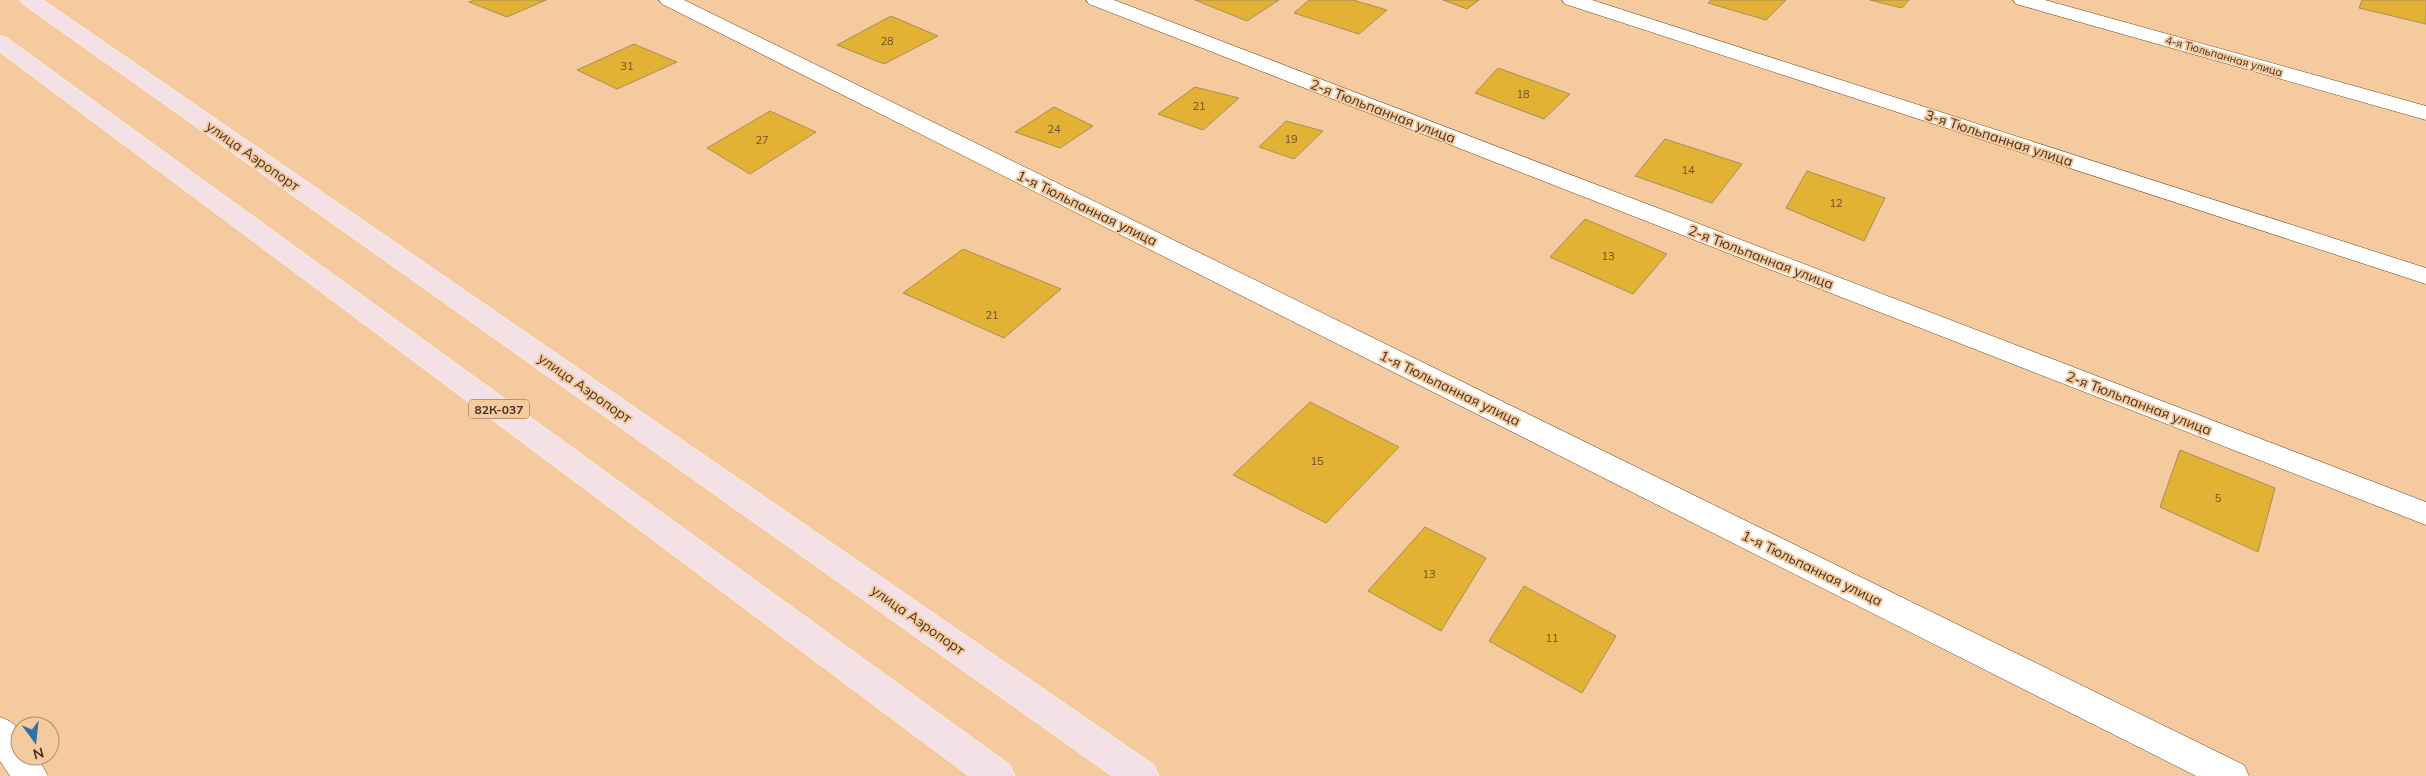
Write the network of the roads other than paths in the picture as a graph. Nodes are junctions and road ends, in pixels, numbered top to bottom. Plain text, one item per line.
1 (30, 0) edge
2 (669, 0) edge
3 (1096, 0) edge
4 (1572, 0) edge
5 (2023, 0) edge
6 (0, 42) edge
7 (2426, 113) edge
8 (2426, 276) edge
9 (2426, 514) edge
10 (0, 732) edge
11 (30, 776) edge
12 (997, 776) edge
13 (1141, 776) edge
14 (2231, 776) edge

1 - 13 main road, улица Аэропорт
2 - 14 street, 1-я Тюльпанная улица
3 - 9 street, 2-я Тюльпанная улица
4 - 8 street, 3-я Тюльпанная улица
5 - 7 street, 4-я Тюльпанная улица
6 - 12 main road, 82К-037
10 - 11 street

